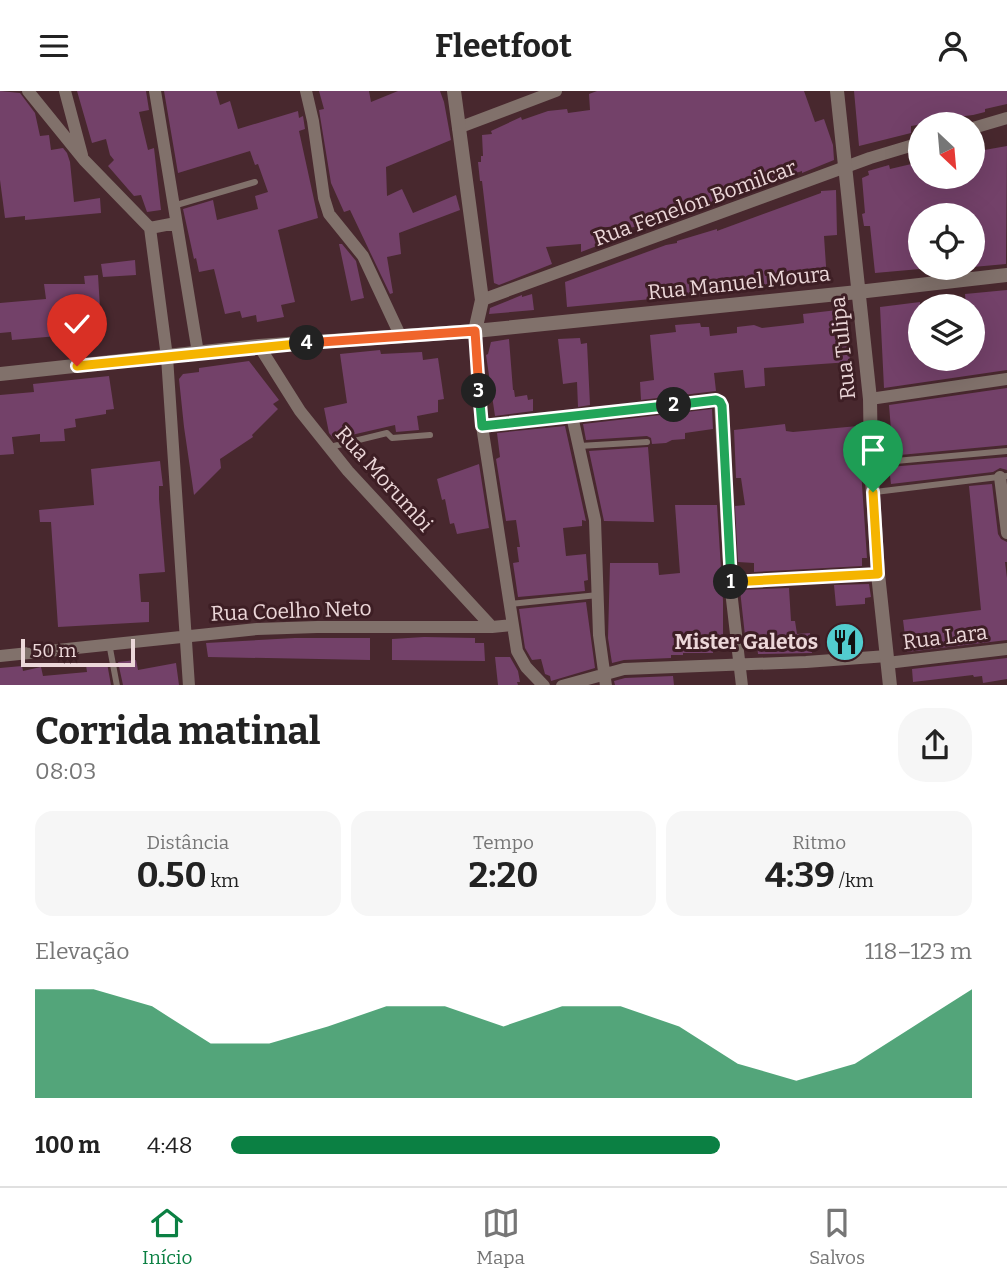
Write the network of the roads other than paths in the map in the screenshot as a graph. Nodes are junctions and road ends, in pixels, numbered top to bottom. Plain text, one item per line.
1 (28, 91) edge
2 (65, 91) edge
3 (155, 91) edge
4 (306, 91) edge
5 (454, 91) edge
6 (556, 91) edge
7 (837, 91) edge
8 (1007, 118) edge
9 (985, 124) edge
10 (458, 128) junction
11 (908, 147) edge
12 (84, 160) junction
13 (847, 168) junction
14 (255, 182) dead end
15 (173, 206) junction
16 (176, 223) junction
17 (150, 228) junction
18 (1007, 275) edge
19 (859, 292) junction
20 (482, 300) junction
21 (475, 331) junction
22 (400, 335) junction
23 (259, 346) junction
24 (198, 353) junction
25 (167, 357) junction
26 (0, 374) edge
27 (1007, 379) edge
28 (870, 399) junction
29 (572, 416) junction
30 (482, 426) junction
31 (430, 435) dead end
32 (647, 442) dead end
33 (578, 446) junction
34 (329, 447) junction
35 (1007, 451) edge
36 (871, 463) junction
37 (1003, 477) edge
38 (873, 492) junction
39 (1007, 533) edge
40 (878, 574) junction
41 (730, 582) junction
42 (598, 595) junction
43 (510, 604) junction
44 (513, 625) junction
45 (492, 627) junction
46 (184, 635) junction
47 (109, 643) junction
48 (1007, 649) edge
49 (0, 656) edge
50 (887, 659) junction
51 (741, 664) junction
52 (606, 680) edge
53 (540, 681) edge
54 (117, 685) edge
55 (189, 685) edge
56 (525, 685) edge
57 (562, 685) edge
58 (742, 685) edge
59 (890, 685) edge

1 - 12 street
2 - 12 street
3 - 15 street
4 - 22 street
5 - 10 street
6 - 10 street
7 - 13 street, Rua Tulipa
8 - 9 street
10 - 20 street
11 - 13 street, Rua Fenelon Bomilcar
12 - 17 street
13 - 19 street, Rua Tulipa
13 - 20 street, Rua Fenelon Bomilcar
14 - 15 lane
15 - 16 street
16 - 17 street
16 - 24 street
17 - 25 street
18 - 19 street, Rua Manuel Moura
19 - 21 street, Rua Manuel Moura
19 - 28 street, Rua Tulipa
20 - 21 street
21 - 22 street, Rua Manuel Moura
21 - 30 street
22 - 23 street, Rua Manuel Moura
23 - 24 street, Rua Manuel Moura
23 - 34 street, Rua Morumbi
24 - 25 street, Rua Manuel Moura
25 - 26 street, Rua Manuel Moura
25 - 46 street
27 - 28 street
28 - 36 street, Rua Tulipa
29 - 30 street
29 - 33 street
29 - 41 street
30 - 43 street
31 - 34 lane
32 - 33 lane
33 - 42 street
34 - 45 street, Rua Morumbi
35 - 36 lane
36 - 38 street, Rua Tulipa
37 - 38 lane
37 - 39 street
38 - 40 street, Rua Tulipa
40 - 41 street
40 - 50 street, Rua Tulipa
41 - 51 street
42 - 43 lane
42 - 52 street
43 - 44 street
44 - 45 street, Rua Coelho Neto
44 - 53 street
45 - 46 street, Rua Coelho Neto
46 - 47 street, Rua Coelho Neto
46 - 55 street
47 - 49 street, Rua Coelho Neto
47 - 54 lane
48 - 50 street, Rua Lara
50 - 51 street, Rua Lara
50 - 59 street, Rua Tulipa
51 - 52 street, Rua Lara
51 - 58 street
52 - 57 street, Rua Lara
53 - 56 street

